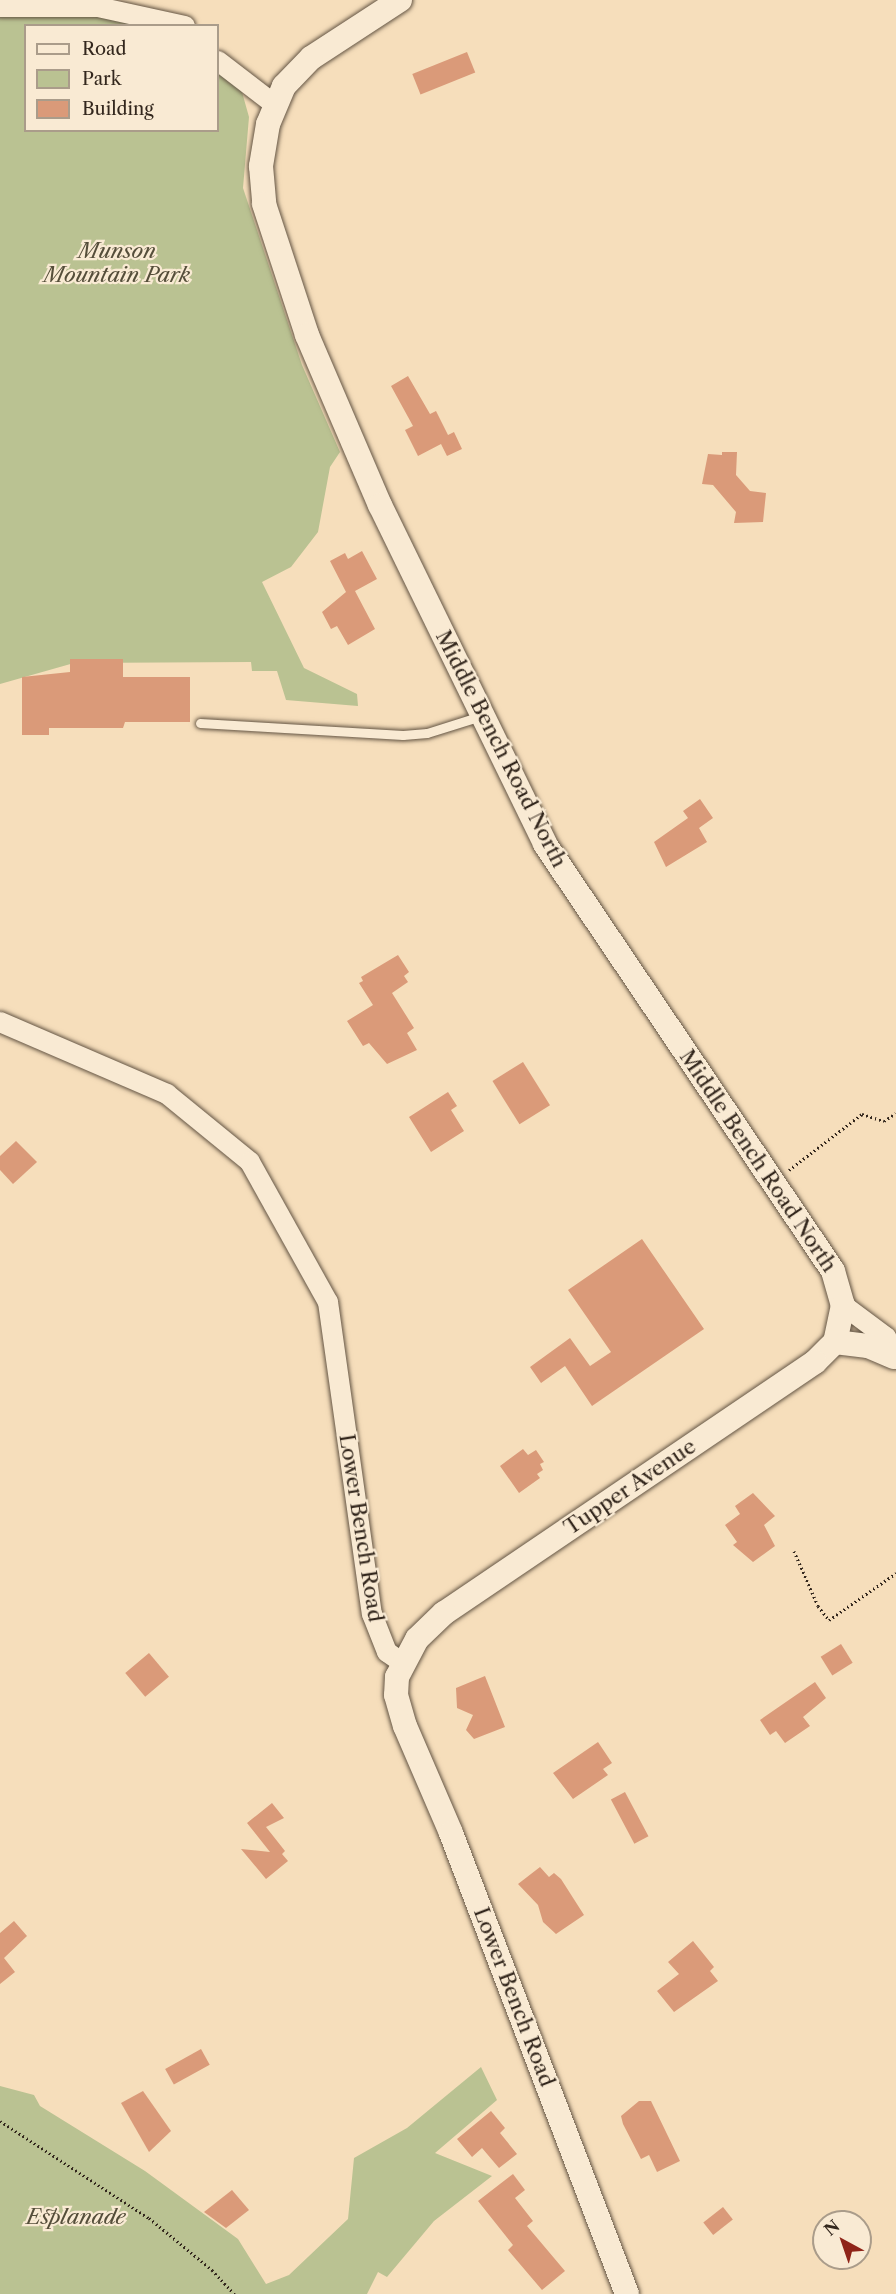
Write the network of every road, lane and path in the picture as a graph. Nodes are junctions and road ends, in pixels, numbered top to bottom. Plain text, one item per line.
1 (400, 0) edge
2 (0, 7) edge
3 (176, 24) edge
4 (219, 62) edge
5 (274, 104) junction
6 (481, 716) junction
7 (200, 723) dead end
8 (0, 1022) edge
9 (896, 1113) edge
10 (773, 1182) junction
11 (843, 1305) junction
12 (835, 1341) junction
13 (895, 1358) edge
14 (794, 1551) dead end
15 (896, 1573) edge
16 (403, 1663) junction
17 (0, 2121) edge
18 (234, 2294) edge
19 (627, 2294) edge

1 - 5 street, Middle Bench Road North
2 - 3 street
4 - 5 street
5 - 6 street, Middle Bench Road North
6 - 7 lane
6 - 10 street, Middle Bench Road North
8 - 16 street, Lower Bench Road
9 - 10 path
10 - 11 street, Middle Bench Road North
11 - 12 street
11 - 13 street
12 - 13 street
12 - 16 street, Tupper Avenue
14 - 15 path
16 - 19 street, Lower Bench Road
17 - 18 path

